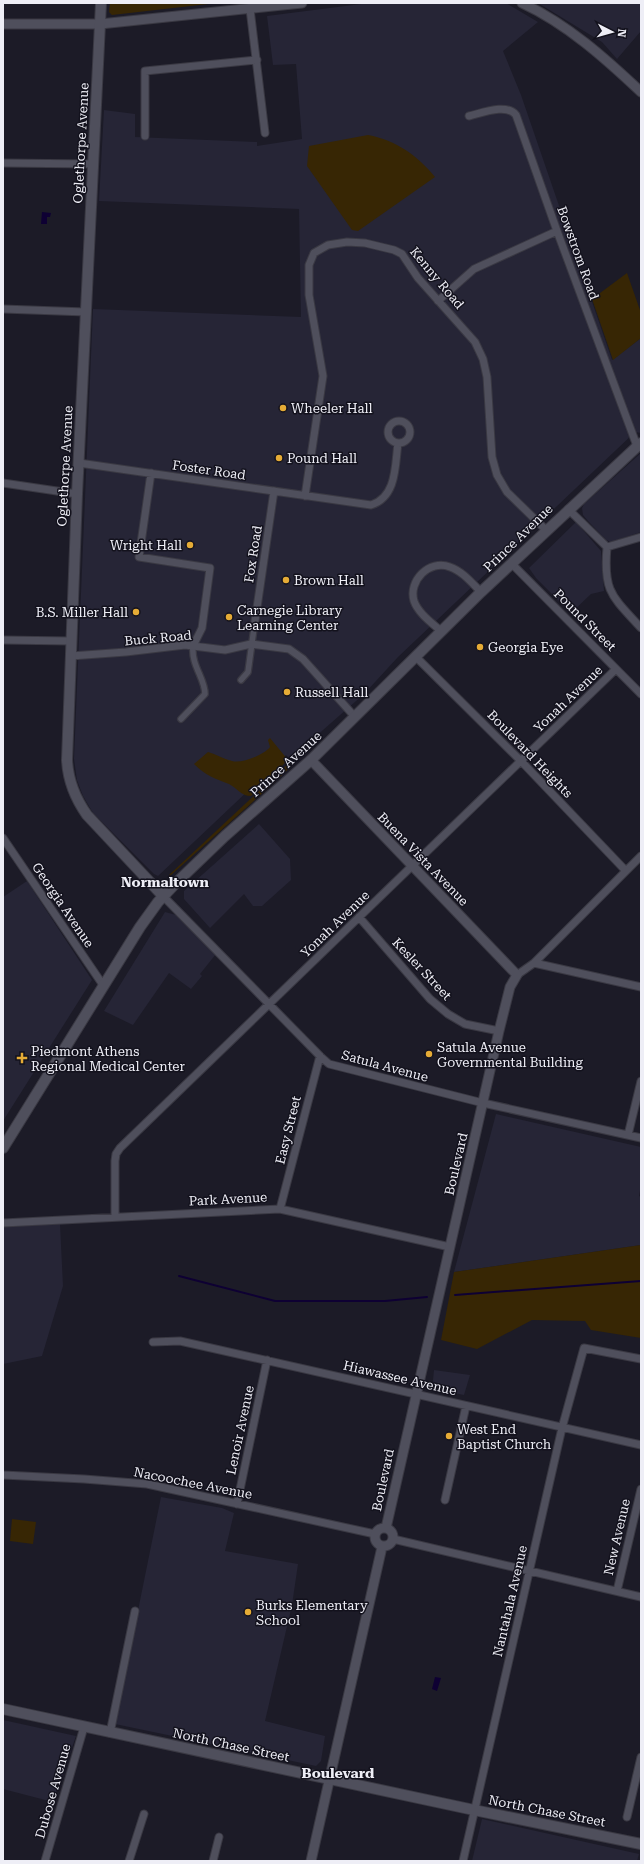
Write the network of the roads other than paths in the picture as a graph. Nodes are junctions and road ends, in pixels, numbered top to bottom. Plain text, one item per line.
1 (101, 3) edge
2 (302, 3) edge
3 (522, 3) edge
4 (250, 9) junction
5 (3, 24) edge
6 (100, 24) junction
7 (257, 60) junction
8 (641, 92) edge
9 (469, 116) dead end
10 (265, 133) dead end
11 (145, 136) dead end
12 (3, 163) edge
13 (93, 164) junction
14 (557, 231) junction
15 (438, 301) junction
16 (3, 309) edge
17 (86, 312) junction
18 (398, 443) dead end
19 (639, 444) edge
20 (78, 463) junction
21 (151, 473) junction
22 (3, 483) edge
23 (274, 491) junction
24 (77, 494) junction
25 (305, 496) junction
26 (568, 509) junction
27 (546, 530) junction
28 (641, 537) edge
29 (607, 547) junction
30 (511, 563) junction
31 (481, 592) junction
32 (254, 628) joint
33 (641, 628) edge
34 (441, 631) junction
35 (3, 640) edge
36 (71, 641) junction
37 (251, 644) junction
38 (192, 646) junction
39 (70, 656) junction
40 (415, 656) junction
41 (616, 669) junction
42 (241, 680) dead end
43 (641, 694) edge
44 (355, 717) junction
45 (181, 719) dead end
46 (311, 760) junction
47 (521, 761) junction
48 (3, 838) edge
49 (641, 856) edge
50 (412, 866) junction
51 (626, 871) junction
52 (163, 896) junction
53 (359, 917) junction
54 (534, 963) junction
55 (517, 975) junction
56 (103, 985) junction
57 (641, 987) edge
58 (270, 1004) junction
59 (499, 1032) junction
60 (320, 1056) junction
61 (641, 1081) edge
62 (483, 1103) junction
63 (628, 1136) junction
64 (641, 1138) edge
65 (3, 1148) edge
66 (280, 1209) junction
67 (115, 1216) junction
68 (3, 1223) edge
69 (450, 1247) junction
70 (152, 1342) dead end
71 (641, 1359) edge
72 (267, 1360) junction
73 (415, 1394) junction
74 (466, 1406) junction
75 (562, 1428) junction
76 (641, 1445) edge
77 (3, 1475) edge
78 (641, 1489) edge
79 (445, 1500) dead end
80 (237, 1504) junction
81 (386, 1528) junction
82 (375, 1534) junction
83 (393, 1539) junction
84 (382, 1547) junction
85 (529, 1570) junction
86 (616, 1591) junction
87 (641, 1597) edge
88 (135, 1611) dead end
89 (3, 1709) edge
90 (84, 1727) junction
91 (110, 1733) junction
92 (641, 1757) edge
93 (330, 1779) junction
94 (474, 1810) junction
95 (144, 1814) dead end
96 (627, 1817) dead end
97 (219, 1838) dead end
98 (637, 1843) edge
99 (45, 1861) edge
100 (129, 1861) edge
101 (213, 1861) edge
102 (311, 1861) edge
103 (463, 1861) edge

1 - 6 main road, Oglethorpe Avenue
2 - 4 street
3 - 8 street
4 - 6 street
4 - 7 street
5 - 6 street
6 - 13 main road, Oglethorpe Avenue
7 - 10 street
7 - 11 street
9 - 14 street, Bowstrom Road
12 - 13 street
13 - 17 main road, Oglethorpe Avenue
14 - 15 street
14 - 19 street, Bowstrom Road
15 - 25 street, Kenny Road
15 - 27 street, Kenny Road
16 - 17 street
17 - 20 main road, Oglethorpe Avenue
18 - 25 street, Foster Road
19 - 26 main road, Prince Avenue
20 - 21 street, Foster Road
20 - 24 main road, Oglethorpe Avenue
21 - 23 street, Foster Road
21 - 38 street
22 - 24 street
23 - 25 street, Foster Road
23 - 32 street, Fox Road
24 - 36 main road, Oglethorpe Avenue
26 - 27 main road, Prince Avenue
26 - 29 street
27 - 30 main road, Prince Avenue
28 - 29 street
29 - 33 street
30 - 31 main road, Prince Avenue
30 - 41 street, Pound Street
31 - 34 main road, Prince Avenue
31 - 34 street
32 - 37 street, Fox Road
34 - 40 main road, Prince Avenue
35 - 36 street
36 - 39 main road, Oglethorpe Avenue
37 - 38 street, Buck Road
37 - 42 street, Fox Road
37 - 44 street, Buck Road
38 - 39 street, Buck Road
38 - 45 street
39 - 52 main road, Oglethorpe Avenue
40 - 44 main road, Prince Avenue
40 - 47 street, Boulevard Heights
41 - 43 street, Pound Street
41 - 47 street, Yonah Avenue
44 - 46 main road, Prince Avenue
46 - 50 street, Buena Vista Avenue
46 - 52 main road, Prince Avenue
47 - 50 street, Yonah Avenue
47 - 51 street, Boulevard Heights
48 - 56 street, Georgia Avenue
49 - 51 street, Boulevard
50 - 53 street, Yonah Avenue
50 - 55 street, Buena Vista Avenue
51 - 54 street, Boulevard
52 - 56 main road, Prince Avenue
52 - 58 street, Satula Avenue
53 - 58 street, Yonah Avenue
53 - 59 street, Kesler Street
54 - 55 street, Boulevard
54 - 57 street
55 - 59 street, Boulevard
56 - 65 main road, Prince Avenue
58 - 60 street, Satula Avenue
58 - 67 street, Yonah Avenue
59 - 62 street, Boulevard
60 - 62 street, Satula Avenue
60 - 66 street, Easy Street
61 - 63 street
62 - 63 street, Satula Avenue
62 - 69 street, Boulevard
63 - 64 street, Satula Avenue
66 - 67 street, Park Avenue
66 - 69 street, Park Avenue
67 - 68 street, Park Avenue
69 - 73 street, Boulevard
70 - 72 street, Hiawassee Avenue
71 - 75 street, Nantahala Avenue
72 - 73 street, Hiawassee Avenue
72 - 80 street, Lenoir Avenue
73 - 74 street, Hiawassee Avenue
73 - 81 street, Boulevard
74 - 75 street, Hiawassee Avenue
74 - 79 street
75 - 76 street, Hiawassee Avenue
75 - 85 street, Nantahala Avenue
77 - 80 street, Nacoochee Avenue
78 - 86 street, New Avenue
80 - 82 street, Nacoochee Avenue
81 - 82 street, Boulevard
81 - 83 street, Boulevard
82 - 84 street
83 - 84 street
83 - 85 street
84 - 93 street
85 - 86 street
85 - 94 street, Nantahala Avenue
86 - 87 street
88 - 91 street
89 - 90 main road, North Chase Street
90 - 91 main road, North Chase Street
90 - 99 street, Dubose Avenue
91 - 93 main road, North Chase Street
92 - 96 street
93 - 94 main road, North Chase Street
93 - 102 street
94 - 98 main road, North Chase Street
94 - 103 street, Nantahala Avenue
95 - 100 street
97 - 101 street

